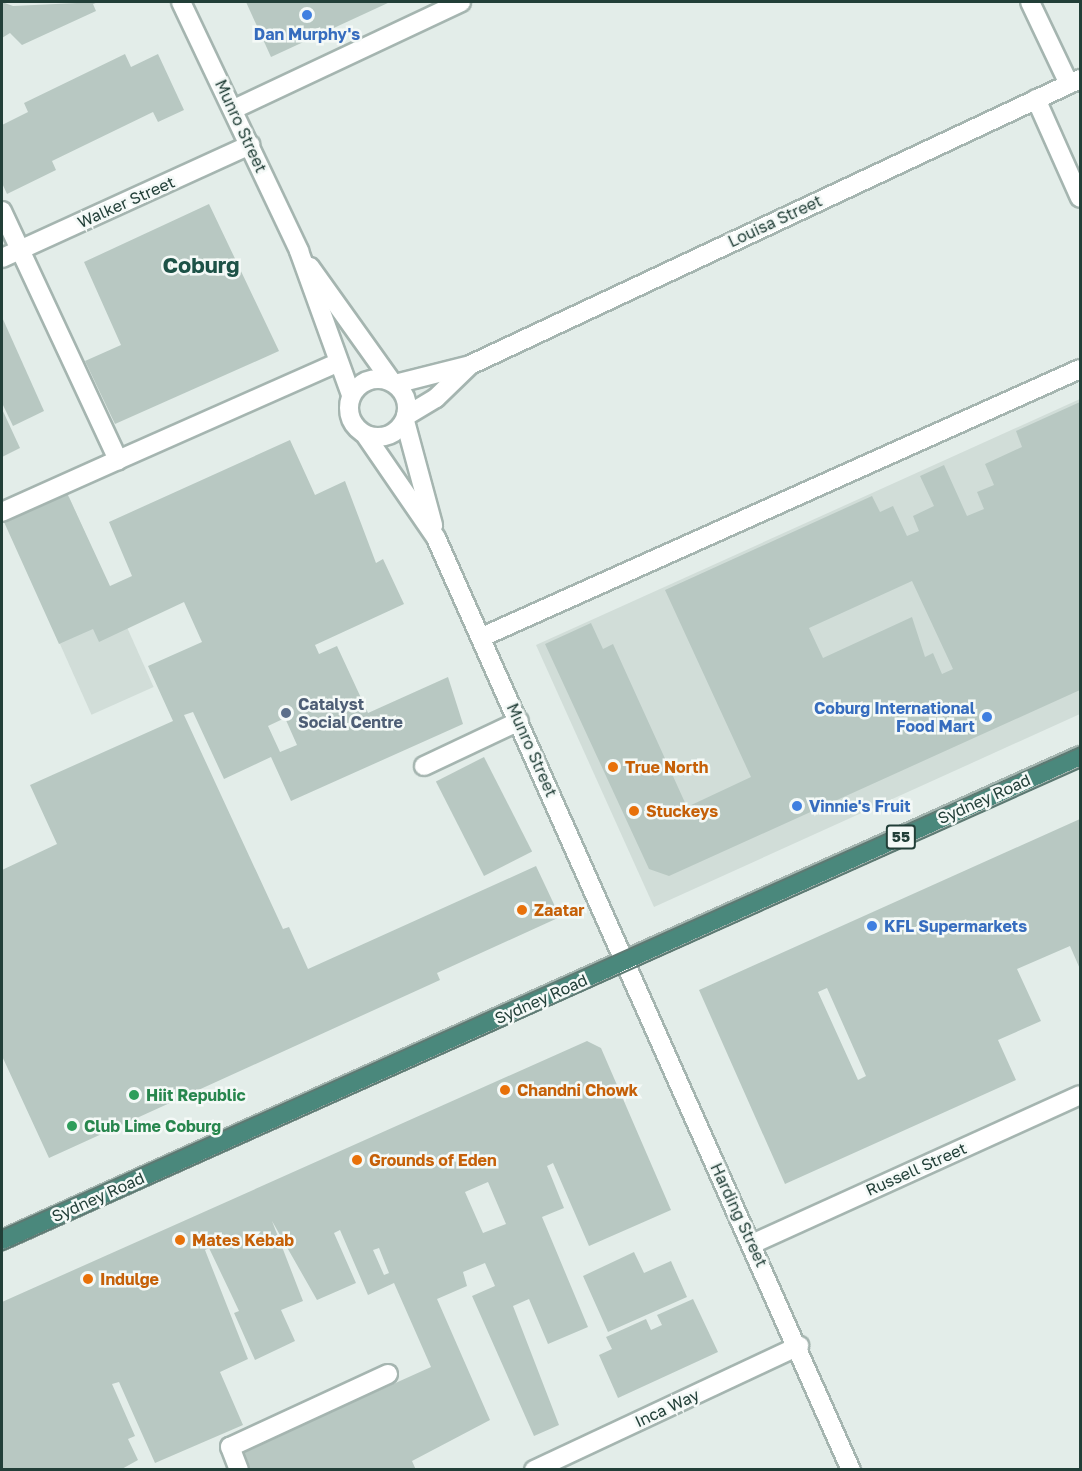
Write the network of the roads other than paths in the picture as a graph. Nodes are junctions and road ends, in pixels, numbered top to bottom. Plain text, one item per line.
1 (181, 2) edge
2 (461, 2) edge
3 (1030, 2) edge
4 (1075, 81) edge
5 (1036, 99) junction
6 (234, 109) junction
7 (250, 145) junction
8 (1080, 198) edge
9 (2, 211) edge
10 (19, 250) junction
11 (299, 251) junction
12 (2, 258) edge
13 (337, 363) junction
14 (470, 365) junction
15 (1080, 369) edge
16 (394, 383) junction
17 (351, 395) junction
18 (406, 419) junction
19 (366, 436) junction
20 (118, 460) junction
21 (2, 512) edge
22 (436, 538) junction
23 (482, 637) junction
24 (519, 721) junction
25 (1080, 756) edge
26 (424, 766) dead end
27 (622, 963) junction
28 (1080, 1095) edge
29 (2, 1240) edge
30 (752, 1244) junction
31 (799, 1346) junction
32 (388, 1374) dead end
33 (239, 1470) edge
34 (534, 1470) edge
35 (851, 1470) edge

1 - 6 street, Munro Street
2 - 6 street
3 - 4 street
4 - 5 street, Louisa Street
5 - 8 street
5 - 14 street, Louisa Street
6 - 7 street, Munro Street
7 - 10 street, Walker Street
7 - 11 street, Munro Street
9 - 10 street
10 - 12 street, Walker Street
10 - 20 street
11 - 13 street, Munro Street
11 - 16 street, Munro Street
13 - 17 street, Munro Street
13 - 20 street
14 - 16 street, Louisa Street
14 - 18 street, Louisa Street
15 - 23 street
16 - 17 street
16 - 18 street
17 - 19 street
18 - 19 street
18 - 22 street, Munro Street
19 - 22 street, Munro Street
20 - 21 street
22 - 23 street, Munro Street
23 - 24 street, Munro Street
24 - 26 street
24 - 27 street, Munro Street
25 - 27 highway, Sydney Road / 55
27 - 29 highway, Sydney Road / 55
27 - 30 street, Harding Street
28 - 30 street, Russell Street
30 - 31 street, Harding Street
31 - 34 street, Inca Way
31 - 35 street, Harding Street
32 - 33 street

